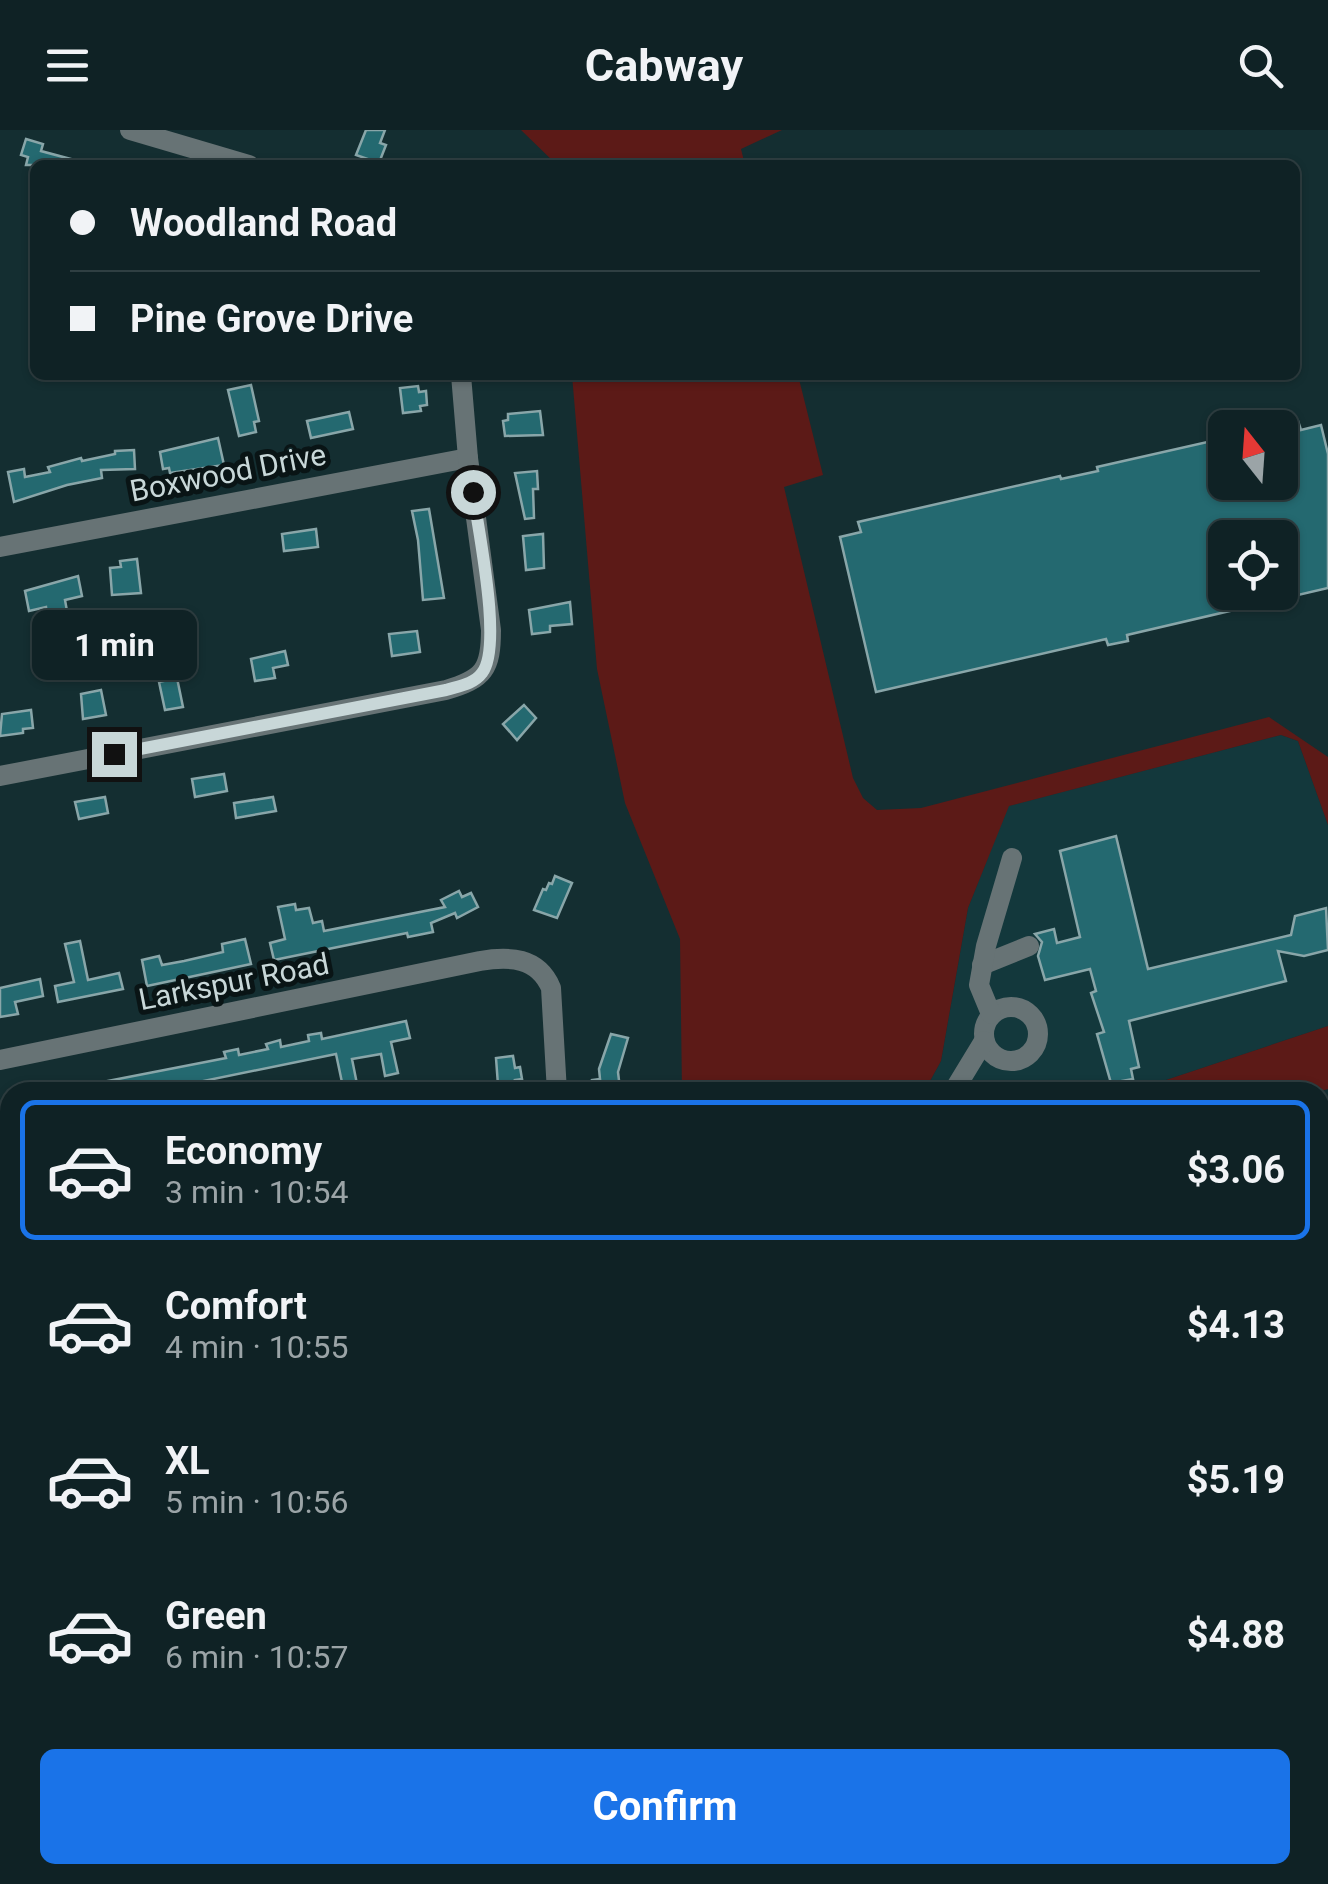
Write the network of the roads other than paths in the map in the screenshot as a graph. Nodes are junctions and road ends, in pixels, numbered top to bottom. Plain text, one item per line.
1 (130, 130) edge
2 (231, 160) edge
3 (461, 380) edge
4 (468, 458) junction
5 (0, 547) edge
6 (0, 776) edge
7 (1012, 858) dead end
8 (1028, 946) dead end
9 (982, 965) junction
10 (991, 1014) junction
11 (984, 1041) junction
12 (0, 1060) edge
13 (1009, 1061) junction
14 (556, 1082) edge
15 (960, 1082) edge
16 (968, 1082) edge

1 - 2 street
3 - 4 street
4 - 5 street, Boxwood Drive
4 - 6 street
7 - 9 street
8 - 9 street
9 - 10 street
10 - 11 street
10 - 13 street
11 - 13 street
11 - 15 street
12 - 14 street, Larkspur Road
13 - 16 street

